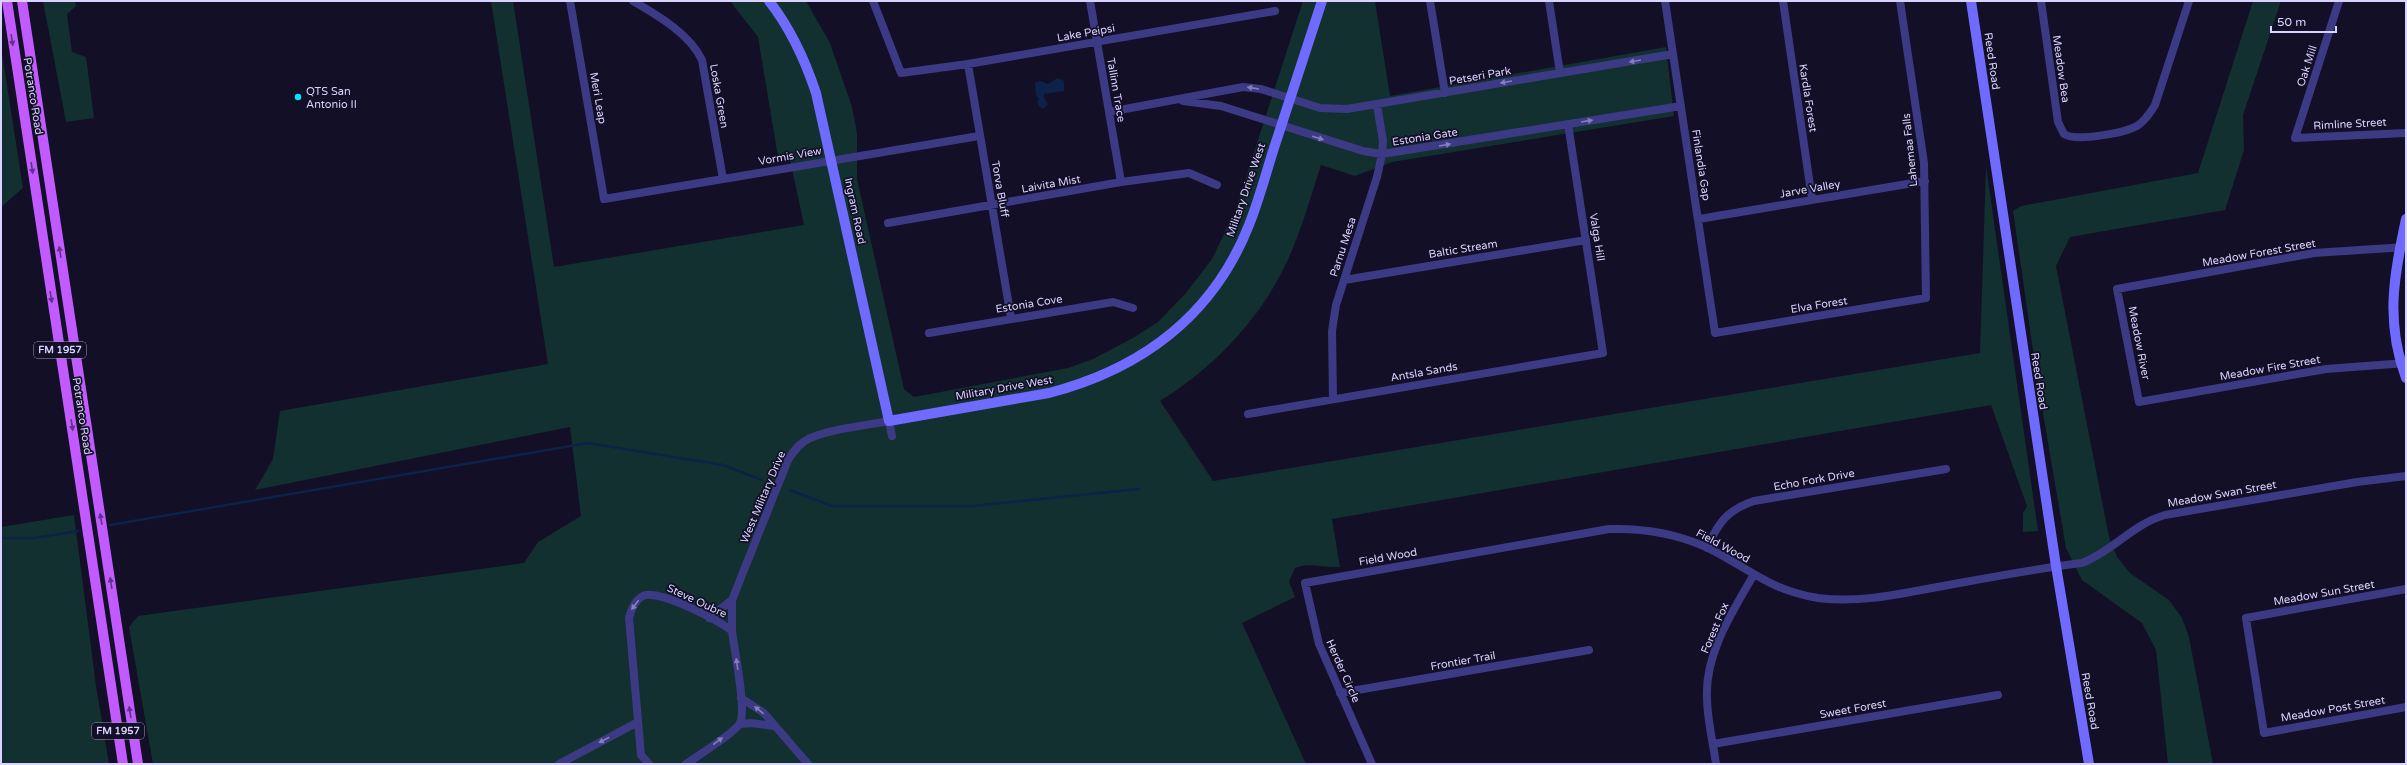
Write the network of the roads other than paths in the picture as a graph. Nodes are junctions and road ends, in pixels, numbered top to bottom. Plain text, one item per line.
1 (7, 1) edge
2 (22, 1) edge
3 (570, 1) edge
4 (633, 1) edge
5 (769, 1) edge
6 (873, 1) edge
7 (1090, 1) edge
8 (1322, 1) edge
9 (1430, 1) edge
10 (1549, 1) edge
11 (1665, 1) edge
12 (1783, 1) edge
13 (1900, 1) edge
14 (1971, 1) edge
15 (2040, 1) edge
16 (2189, 1) edge
17 (2339, 1) edge
18 (1275, 11) dead end
19 (1097, 42) junction
20 (1673, 54) junction
21 (968, 64) junction
22 (1560, 73) junction
23 (1445, 93) junction
24 (1290, 98) junction
25 (1178, 100) junction
26 (1377, 105) junction
27 (1681, 106) junction
28 (1109, 112) junction
29 (1568, 124) junction
30 (1281, 126) junction
31 (2406, 133) edge
32 (980, 136) junction
33 (2295, 138) joint
34 (1382, 154) junction
35 (832, 160) junction
36 (723, 179) junction
37 (1925, 181) junction
38 (1121, 182) junction
39 (1217, 185) dead end
40 (604, 199) joint
41 (1812, 199) junction
42 (992, 206) junction
43 (2406, 219) edge
44 (1699, 220) junction
45 (888, 223) dead end
46 (1586, 240) junction
47 (2403, 247) edge
48 (1344, 280) junction
49 (2117, 289) joint
50 (1926, 298) joint
51 (1133, 308) dead end
52 (1011, 318) junction
53 (929, 333) dead end
54 (1715, 333) joint
55 (1603, 353) joint
56 (2403, 364) edge
57 (2406, 378) edge
58 (1333, 399) junction
59 (2139, 402) joint
60 (1248, 414) dead end
61 (889, 421) junction
62 (892, 436) dead end
63 (1946, 469) dead end
64 (2406, 476) edge
65 (1707, 548) junction
66 (2056, 566) junction
67 (1754, 576) junction
68 (1305, 583) joint
69 (2406, 589) edge
70 (732, 600) junction
71 (710, 618) junction
72 (732, 632) junction
73 (1589, 650) dead end
74 (1340, 693) junction
75 (1998, 695) dead end
76 (741, 698) junction
77 (2406, 707) edge
78 (638, 722) junction
79 (740, 724) junction
80 (774, 726) junction
81 (2264, 733) joint
82 (1713, 744) junction
83 (641, 755) junction
84 (123, 764) edge
85 (138, 764) edge
86 (559, 764) edge
87 (641, 764) edge
88 (649, 764) edge
89 (686, 764) edge
90 (808, 764) edge
91 (1372, 764) edge
92 (1716, 764) edge
93 (2089, 764) edge

1 -> 84 main road, Potranco Road / FM 1957
85 -> 2 main road, Potranco Road / FM 1957
3 - 40 street, Meri Leap
4 - 36 street, Loska Green
5 - 35 street, Ingram Road
6 - 21 street, Lake Peipsi
7 - 19 street, Tallinn Trace
8 - 24 street, Military Drive West
9 - 23 street
10 - 22 street
11 - 20 street, Finlandia Gap
12 - 41 street, Kardla Forest
13 - 37 street, Lahemaa Falls
14 - 66 street, Reed Road
15 - 16 street, Meadow Bea
17 - 33 street, Oak Mill
18 - 19 street, Lake Peipsi
19 - 21 street, Lake Peipsi
19 - 28 street, Tallinn Trace
20 -> 22 street, Petseri Park
20 - 27 street, Finlandia Gap
21 - 32 street, Torva Bluff
22 -> 23 street, Petseri Park
23 - 26 street, Petseri Park
24 -> 25 street, Estonia Gate
24 - 26 street, Petseri Park
24 - 30 street, Military Drive West
25 - 28 street, Estonia Gate
25 - 30 street, Estonia Gate
26 - 34 street, Parnu Mesa
29 -> 27 street, Estonia Gate
27 - 44 street, Finlandia Gap
28 - 38 street, Tallinn Trace
34 -> 29 street, Estonia Gate
29 - 46 street, Valga Hill
30 -> 34 street, Estonia Gate
30 - 61 street, Military Drive West
31 - 33 street, Rimline Street
32 - 35 street, Vormis View
32 - 42 street, Torva Bluff
34 - 48 street, Parnu Mesa
35 - 36 street, Vormis View
35 - 61 street, Ingram Road
36 - 40 street, Vormis View
37 - 41 street, Jarve Valley
37 - 50 street, Lahemaa Falls
38 - 39 street, Laivita Mist
38 - 42 street, Laivita Mist
41 - 44 street, Jarve Valley
42 - 45 street, Laivita Mist
42 - 52 street, Torva Bluff
43 - 47 street
44 - 54 street, Finlandia Gap
46 - 48 street, Baltic Stream
46 - 55 street, Valga Hill
47 - 49 street, Meadow Forest Street
47 - 56 street
48 - 58 street, Parnu Mesa
49 - 59 street, Meadow River
50 - 54 street, Elva Forest
51 - 52 street, Estonia Cove
52 - 53 street, Estonia Cove
55 - 58 street, Antsla Sands
56 - 57 street
56 - 59 street, Meadow Fire Street
58 - 60 street, Antsla Sands
61 - 62 street, Ingram Road
61 - 70 street, West Military Drive
63 - 65 street, Echo Fork Drive
64 - 66 street, Meadow Swan Street
65 - 67 street, Field Wood
65 - 68 street, Field Wood
66 - 67 street, Field Wood
66 - 93 street, Reed Road
67 - 82 street, Forest Fox
68 - 74 street, Herder Circle
69 - 81 street, Meadow Sun Street
70 - 71 street, West Military Drive
70 - 72 street, West Military Drive
71 - 72 street, Steve Oubre
71 -> 78 street, Steve Oubre
76 -> 72 street, Steve Oubre
73 - 74 street, Frontier Trail
74 - 91 street, Herder Circle
75 - 82 street, Sweet Forest
76 - 79 street, Steve Oubre
80 -> 76 street
77 - 81 street, Meadow Post Street
78 - 83 street, Steve Oubre
78 -> 86 street
79 - 80 street
89 -> 79 street
80 - 90 street
82 - 92 street, Forest Fox
83 - 87 street, Steve Oubre
83 - 88 street

